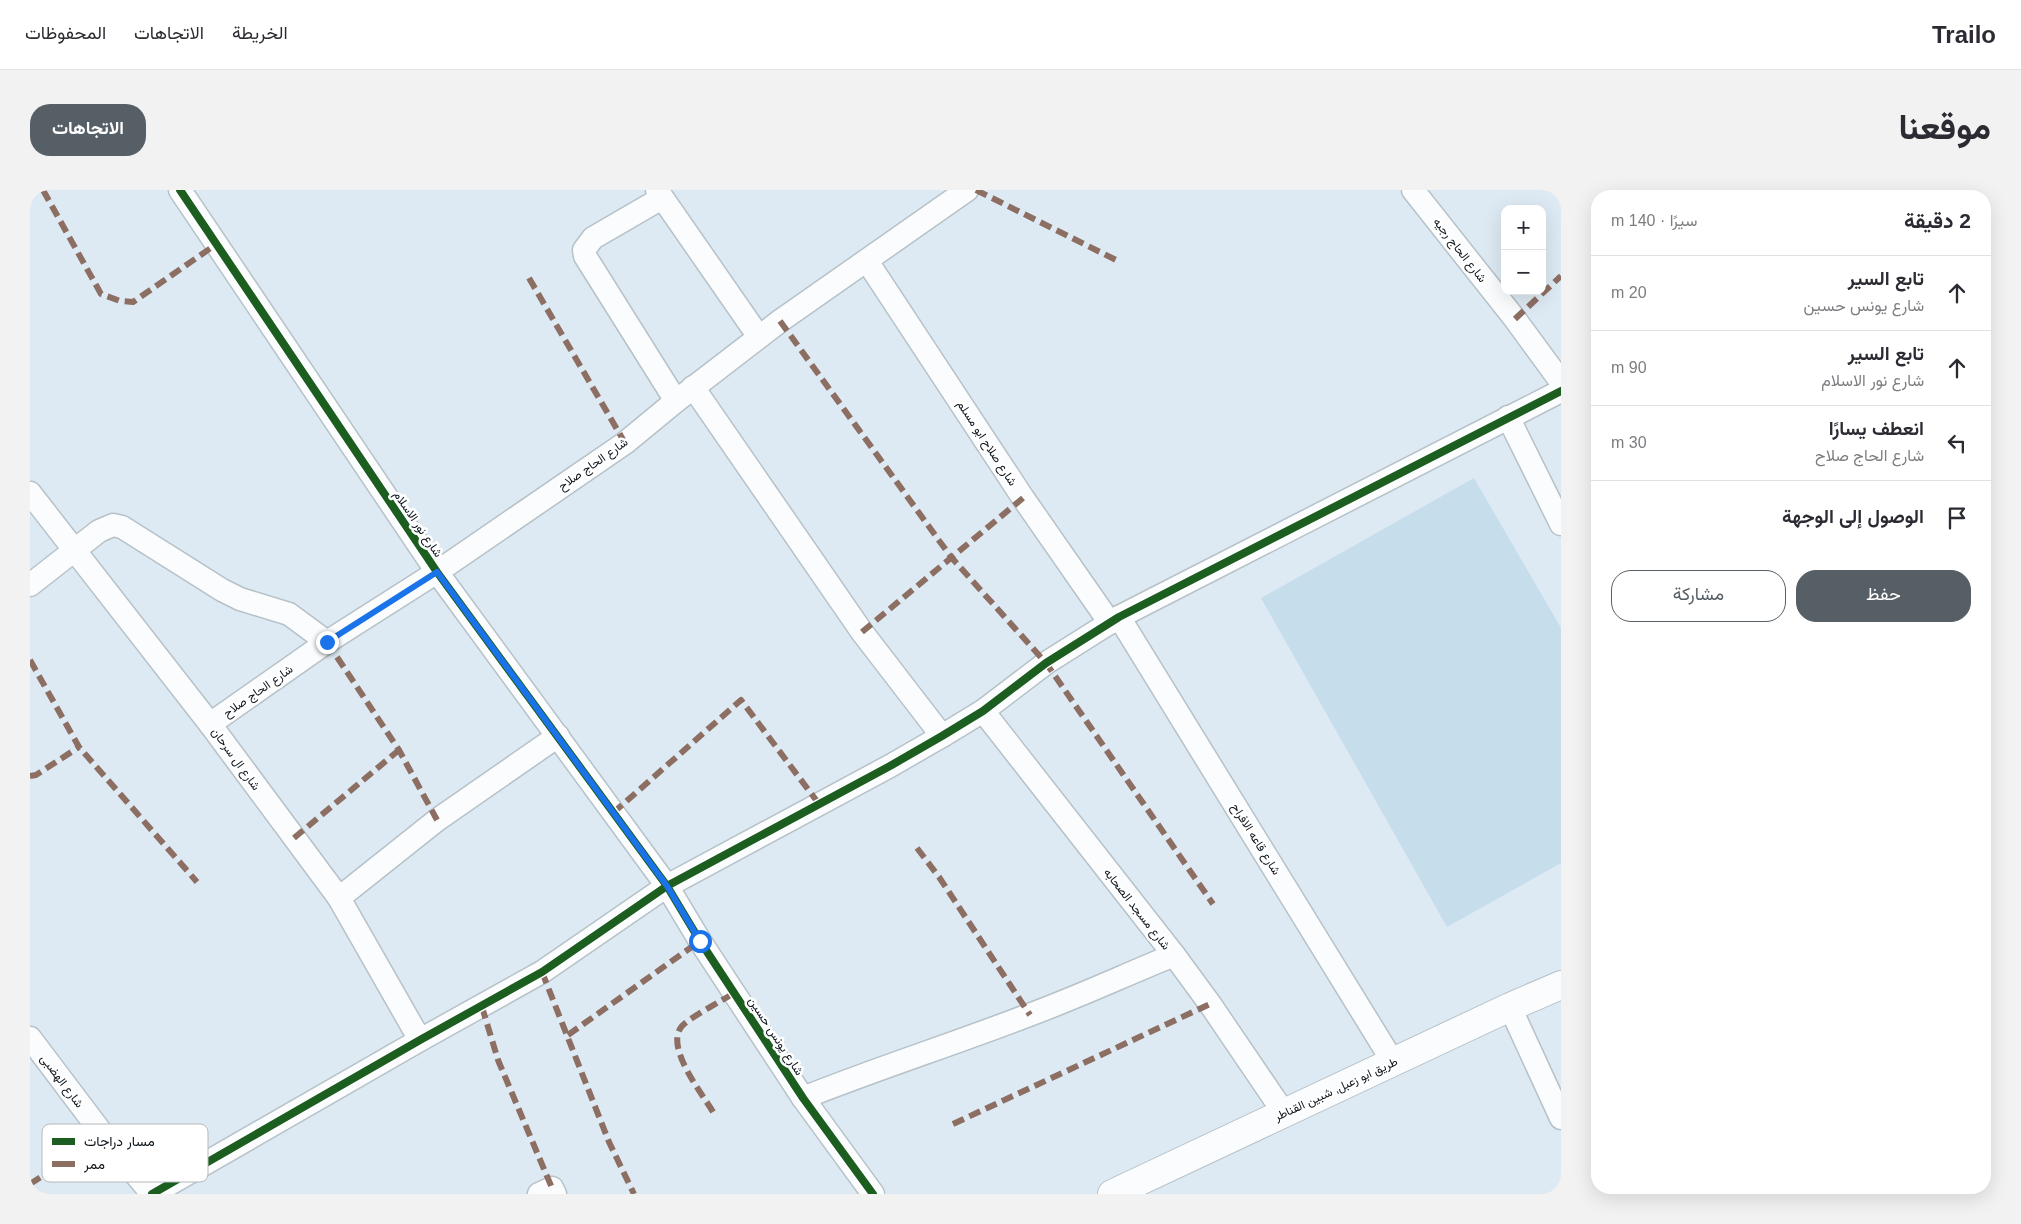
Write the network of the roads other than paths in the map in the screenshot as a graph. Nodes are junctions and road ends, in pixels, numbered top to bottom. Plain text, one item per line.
1 (180, 190) edge
2 (967, 190) edge
3 (1413, 190) edge
4 (659, 194) edge
5 (867, 261) junction
6 (759, 338) junction
7 (1561, 382) edge
8 (693, 387) junction
9 (1561, 391) edge
10 (676, 400) junction
11 (1508, 417) junction
12 (30, 493) edge
13 (1561, 524) edge
14 (74, 550) junction
15 (437, 572) junction
16 (30, 585) edge
17 (1115, 620) junction
18 (327, 642) junction
19 (983, 711) junction
20 (210, 724) junction
21 (558, 736) junction
22 (942, 736) junction
23 (667, 886) junction
24 (339, 898) junction
25 (1174, 955) junction
26 (1561, 986) edge
27 (1510, 1007) junction
28 (30, 1038) edge
29 (420, 1040) junction
30 (1393, 1062) junction
31 (803, 1098) junction
32 (1284, 1113) junction
33 (1561, 1118) edge
34 (95, 1124) edge
35 (208, 1162) edge
36 (142, 1182) edge
37 (173, 1182) edge
38 (152, 1194) edge
39 (539, 1194) edge
40 (555, 1194) edge
41 (873, 1194) edge
42 (1112, 1194) edge

1 - 15 street, شارع نور الاسلام
2 - 5 street, شارع الحاج صلاح
3 - 7 street, شارع الحاج رجيه
4 - 6 street
4 - 10 street
5 - 6 street, شارع الحاج صلاح
5 - 17 street, شارع صلاح ابو مسلم
6 - 8 street, شارع الحاج صلاح
8 - 10 street, شارع الحاج صلاح
8 - 22 street
9 - 11 street
10 - 15 street, شارع الحاج صلاح
11 - 13 street
11 - 17 street
12 - 14 street, شارع ال سرحان
14 - 16 street
14 - 18 street
14 - 20 street, شارع ال سرحان
15 - 18 street, شارع الحاج صلاح
15 - 21 street, شارع نور الاسلام
17 - 19 street
17 - 30 street, شارع قاعه الافراح
18 - 20 street, شارع الحاج صلاح
19 - 22 street
19 - 25 street, شارع مسجد الصحابه
20 - 24 street, شارع ال سرحان
21 - 23 street, شارع نور الاسلام
21 - 24 street
22 - 23 street
23 - 29 street
23 - 31 street, شارع يونس حسين
24 - 29 street, شارع ال سرحان
25 - 31 street
25 - 32 street, شارع مسجد الصحابه
26 - 27 street, طريق ابو زعبل, شبين القناطر
27 - 30 street, طريق ابو زعبل, شبين القناطر
27 - 33 street
28 - 34 street, شارع الهضبى
29 - 35 street
30 - 32 street, طريق ابو زعبل, شبين القناطر
31 - 41 street, شارع يونس حسين
32 - 42 street, طريق ابو زعبل, شبين القناطر
36 - 38 street, شارع الهضبى
37 - 38 street
39 - 40 street

